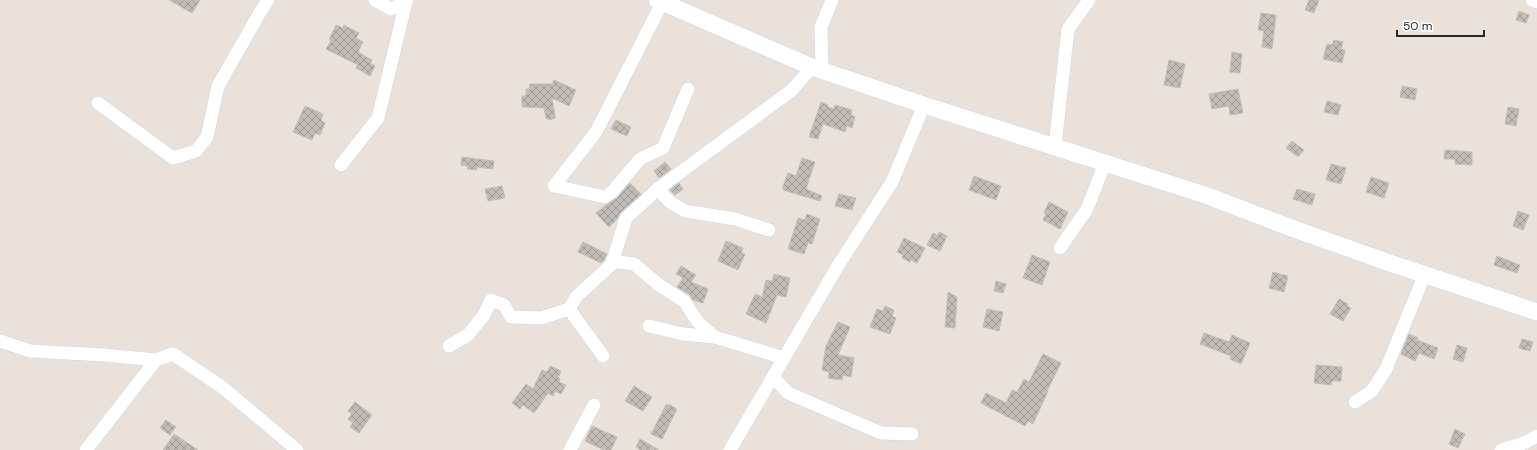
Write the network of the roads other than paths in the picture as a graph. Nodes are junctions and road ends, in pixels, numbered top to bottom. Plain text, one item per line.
1 (268, 0) edge
2 (375, 0) edge
3 (832, 0) edge
4 (1089, 0) edge
5 (1532, 0) edge
6 (407, 1) edge
7 (660, 1) edge
8 (1537, 2) edge
9 (817, 68) junction
10 (688, 89) dead end
11 (98, 103) dead end
12 (924, 105) junction
13 (1055, 146) junction
14 (1105, 163) junction
15 (341, 165) dead end
16 (657, 189) junction
17 (769, 230) dead end
18 (1060, 248) dead end
19 (612, 261) junction
20 (1425, 274) junction
21 (569, 309) junction
22 (1537, 312) edge
23 (648, 326) dead end
24 (715, 337) junction
25 (0, 341) edge
26 (449, 346) dead end
27 (603, 356) dead end
28 (784, 358) junction
29 (156, 360) junction
30 (773, 378) junction
31 (1355, 402) dead end
32 (594, 405) dead end
33 (912, 434) dead end
34 (1537, 436) edge
35 (86, 450) edge
36 (296, 450) edge
37 (570, 450) edge
38 (730, 450) edge
39 (1501, 450) edge

1 - 11 street
2 - 6 street
3 - 9 street
4 - 13 street
5 - 8 street
6 - 15 street
7 - 9 street
7 - 10 street
9 - 12 street
9 - 16 street
12 - 13 street
12 - 28 street
13 - 14 street
14 - 18 street
14 - 20 street
16 - 17 street
16 - 19 street
19 - 21 street
19 - 24 street
20 - 22 street
20 - 31 street
21 - 26 street
21 - 27 street
23 - 24 street
24 - 28 street
25 - 29 street
28 - 30 street
29 - 35 street
29 - 36 street
30 - 33 street
30 - 38 street
32 - 37 street
34 - 39 street

